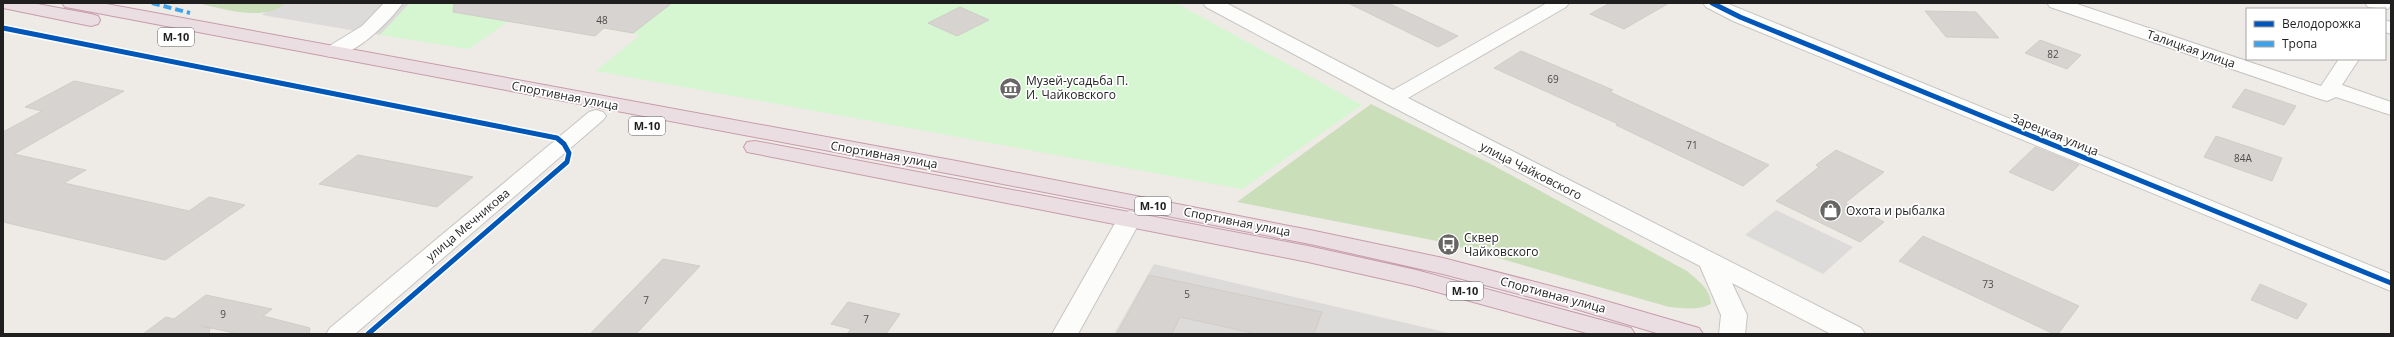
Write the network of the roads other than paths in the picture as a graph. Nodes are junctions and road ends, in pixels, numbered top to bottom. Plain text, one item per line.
1 (71, 3) edge
2 (394, 3) edge
3 (1212, 3) edge
4 (1560, 3) edge
5 (1712, 3) edge
6 (2056, 3) edge
7 (3, 4) edge
8 (333, 52) junction
9 (2348, 60) edge
10 (2330, 88) junction
11 (1392, 99) junction
12 (2391, 109) edge
13 (596, 116) junction
14 (1130, 218) junction
15 (1711, 264) junction
16 (2391, 283) edge
17 (339, 334) edge
18 (1065, 334) edge
19 (1622, 334) edge
20 (1690, 334) edge
21 (1732, 334) edge
22 (1852, 334) edge

1 - 8 highway, Спортивная улица / М-10
2 - 8 street
3 - 11 street, улица Чайковского
4 - 11 street
5 - 16 street, Зарецкая улица
6 - 10 street, Талицкая улица
7 - 13 highway, Спортивная улица / М-10
8 - 20 highway, Спортивная улица / М-10
9 - 10 street
10 - 12 street
11 - 15 street, улица Чайковского
13 - 14 highway, Спортивная улица / М-10
13 - 17 street, улица Мечникова
14 - 18 street
14 - 19 highway, Спортивная улица / М-10
15 - 21 street
15 - 22 street, улица Чайковского

